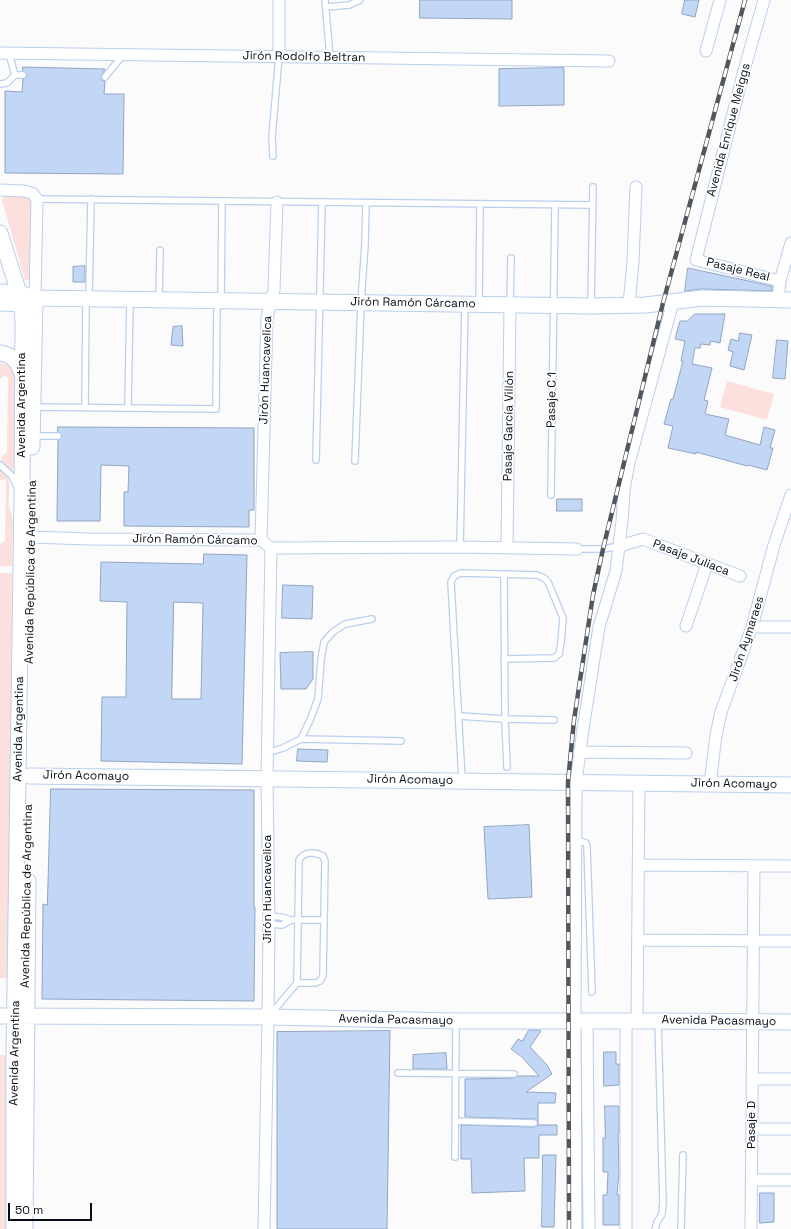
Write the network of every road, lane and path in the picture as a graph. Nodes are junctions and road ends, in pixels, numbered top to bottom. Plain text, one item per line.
1 (279, 0) edge
2 (325, 0) edge
3 (360, 0) edge
4 (720, 0) edge
5 (764, 0) edge
6 (326, 8) junction
7 (706, 51) dead end
8 (4, 53) edge
9 (123, 55) junction
10 (279, 56) junction
11 (330, 57) junction
12 (609, 61) dead end
13 (15, 75) junction
14 (23, 75) dead end
15 (105, 77) dead end
16 (0, 84) edge
17 (273, 156) dead end
18 (593, 187) dead end
19 (636, 187) dead end
20 (0, 190) edge
21 (37, 199) junction
22 (91, 200) junction
23 (222, 201) junction
24 (277, 202) junction
25 (322, 202) junction
26 (366, 203) junction
27 (480, 204) junction
28 (555, 205) junction
29 (592, 205) junction
30 (0, 233) edge
31 (791, 243) edge
32 (160, 250) dead end
33 (511, 258) dead end
34 (696, 260) joint
35 (780, 281) junction
36 (0, 292) edge
37 (25, 298) junction
38 (88, 299) junction
39 (784, 299) edge
40 (130, 300) junction
41 (159, 300) junction
42 (219, 301) junction
43 (271, 302) junction
44 (319, 302) junction
45 (673, 302) junction
46 (0, 303) edge
47 (361, 303) junction
48 (472, 304) junction
49 (510, 305) junction
50 (554, 305) junction
51 (629, 305) junction
52 (591, 306) junction
53 (0, 353) edge
54 (22, 375) junction
55 (33, 407) junction
56 (85, 407) junction
57 (128, 408) junction
58 (32, 436) junction
59 (58, 436) dead end
60 (316, 460) dead end
61 (354, 461) dead end
62 (0, 465) edge
63 (551, 495) dead end
64 (791, 495) edge
65 (22, 496) junction
66 (31, 537) junction
67 (261, 540) junction
68 (620, 546) junction
69 (271, 548) junction
70 (460, 548) junction
71 (507, 548) junction
72 (577, 549) joint
73 (707, 564) junction
74 (504, 574) junction
75 (740, 576) dead end
76 (372, 619) dead end
77 (686, 626) dead end
78 (752, 627) junction
79 (791, 627) edge
80 (504, 659) junction
81 (459, 716) junction
82 (505, 719) junction
83 (554, 720) dead end
84 (301, 740) junction
85 (401, 741) dead end
86 (579, 752) junction
87 (267, 753) junction
88 (686, 753) dead end
89 (507, 767) dead end
90 (29, 776) junction
91 (267, 778) junction
92 (462, 780) junction
93 (576, 782) junction
94 (639, 782) junction
95 (710, 784) junction
96 (791, 785) edge
97 (576, 840) junction
98 (638, 865) junction
99 (754, 866) junction
100 (791, 866) edge
101 (269, 920) junction
102 (298, 920) junction
103 (324, 920) junction
104 (638, 940) junction
105 (753, 941) junction
106 (791, 941) edge
107 (297, 983) junction
108 (592, 992) dead end
109 (0, 1016) edge
110 (21, 1016) junction
111 (268, 1017) junction
112 (456, 1021) junction
113 (581, 1021) junction
114 (631, 1021) junction
115 (658, 1021) junction
116 (753, 1022) junction
117 (791, 1022) edge
118 (398, 1073) dead end
119 (456, 1073) junction
120 (514, 1074) dead end
121 (752, 1079) junction
122 (791, 1079) edge
123 (456, 1121) junction
124 (534, 1123) dead end
125 (752, 1129) junction
126 (791, 1129) edge
127 (683, 1155) dead end
128 (455, 1157) dead end
129 (752, 1180) junction
130 (791, 1180) edge
131 (14, 1229) edge
132 (25, 1229) edge
133 (264, 1229) edge
134 (576, 1229) edge
135 (589, 1229) edge
136 (626, 1229) edge
137 (655, 1229) edge
138 (681, 1229) edge
139 (751, 1229) edge

1 - 10 street
2 - 6 lane
3 - 6 lane
4 - 7 street
5 - 34 street, Avenida Enrique Meiggs
6 - 11 lane
8 - 9 street, Jirón Rodolfo Beltran
8 - 13 lane
9 - 10 street, Jirón Rodolfo Beltran
9 - 15 lane
10 - 11 street, Jirón Rodolfo Beltran
10 - 17 lane
11 - 12 street, Jirón Rodolfo Beltran
13 - 14 lane
13 - 16 lane
18 - 29 lane
19 - 51 street
20 - 21 street
21 - 22 lane
21 - 37 street
22 - 23 lane
22 - 38 lane
23 - 24 lane
23 - 42 lane
24 - 25 lane
24 - 43 street, Jirón Huancavelica
25 - 26 lane
25 - 44 lane
26 - 27 lane
26 - 47 lane
27 - 28 lane
27 - 48 lane
28 - 29 lane
28 - 50 lane, Pasaje C 1
29 - 52 lane
30 - 37 street, Avenida Argentina
31 - 35 street
32 - 41 lane
33 - 49 lane
34 - 35 street, Pasaje Real
35 - 39 street
36 - 37 street, Jirón Ramón Cárcamo
37 - 38 street, Jirón Ramón Cárcamo
37 - 46 street, Jirón Ramón Cárcamo
37 - 54 street, Avenida Argentina
37 - 55 street, Avenida República de Argentina
38 - 40 street, Jirón Ramón Cárcamo
38 - 56 lane
39 - 45 street, Jirón Ramón Cárcamo
40 - 41 street, Jirón Ramón Cárcamo
40 - 57 lane
41 - 42 street, Jirón Ramón Cárcamo
42 - 43 street, Jirón Ramón Cárcamo
42 - 57 lane
43 - 44 street, Jirón Ramón Cárcamo
43 - 67 street, Jirón Huancavelica
44 - 47 street, Jirón Ramón Cárcamo
44 - 60 lane
45 - 51 street, Jirón Ramón Cárcamo
45 - 68 street
47 - 48 street, Jirón Ramón Cárcamo
47 - 61 lane
48 - 49 street, Jirón Ramón Cárcamo
48 - 70 lane
49 - 50 street, Jirón Ramón Cárcamo
49 - 71 street, Pasaje García Villón
50 - 52 street, Jirón Ramón Cárcamo
50 - 63 lane, Pasaje C 1
51 - 52 street, Jirón Ramón Cárcamo
53 - 54 street
54 - 65 street, Avenida Argentina
55 - 56 lane
55 - 58 street, Avenida República de Argentina
56 - 57 lane
58 - 59 lane
58 - 66 street, Avenida República de Argentina
62 - 65 lane
64 - 78 street, Jirón Aymaraes
65 - 110 street, Avenida Argentina
66 - 67 street, Jirón Ramón Cárcamo
66 - 90 street, Avenida República de Argentina
67 - 69 street, Jirón Ramón Cárcamo
68 - 72 lane, Jirón Ramón Cárcamo
68 - 73 street, Pasaje Juliaca
68 - 86 street
69 - 70 street, Jirón Ramón Cárcamo
69 - 87 street, Jirón Huancavelica
70 - 71 street, Jirón Ramón Cárcamo
71 - 72 street, Jirón Ramón Cárcamo
73 - 75 street, Pasaje Juliaca
73 - 77 street
74 - 80 lane
74 - 80 lane
74 - 81 lane
76 - 84 lane
78 - 79 street
78 - 95 street, Jirón Aymaraes
80 - 82 lane
81 - 82 lane
81 - 92 lane
82 - 83 lane
82 - 89 lane
84 - 85 lane
84 - 87 lane
86 - 88 street
86 - 93 street
87 - 91 street, Jirón Huancavelica
90 - 91 street, Jirón Acomayo
90 - 110 street, Avenida República de Argentina
91 - 92 street, Jirón Acomayo
91 - 101 street, Jirón Huancavelica
92 - 93 street, Jirón Acomayo
93 - 94 street, Jirón Acomayo
93 - 97 street
94 - 95 street, Jirón Acomayo
94 - 98 street
95 - 96 street, Jirón Acomayo
97 - 108 lane
97 - 113 street
98 - 99 street
98 - 104 street
99 - 100 street
99 - 105 street, Pasaje D
101 - 102 lane
101 - 111 street, Jirón Huancavelica
102 - 103 lane
102 - 103 lane
102 - 107 lane
103 - 107 lane
104 - 105 street
104 - 114 street
105 - 106 street
105 - 116 street, Pasaje D
107 - 111 lane
109 - 110 street, Avenida Pacasmayo
110 - 111 street, Avenida Pacasmayo
110 - 131 street, Avenida Argentina
110 - 132 street, Avenida República de Argentina
111 - 112 street, Avenida Pacasmayo
111 - 133 street, Jirón Huancavelica
112 - 113 street, Avenida Pacasmayo
112 - 119 lane
113 - 114 street, Avenida Pacasmayo
113 - 134 street
113 - 135 street
114 - 115 street, Avenida Pacasmayo
114 - 136 street
115 - 116 street, Avenida Pacasmayo
115 - 137 lane
116 - 117 street, Avenida Pacasmayo
116 - 121 street, Pasaje D
118 - 119 lane
119 - 120 lane
119 - 123 lane
121 - 122 street
121 - 125 street, Pasaje D
123 - 124 lane
123 - 128 lane
125 - 126 street
125 - 129 street, Pasaje D
127 - 138 lane
129 - 130 street
129 - 139 street, Pasaje D

